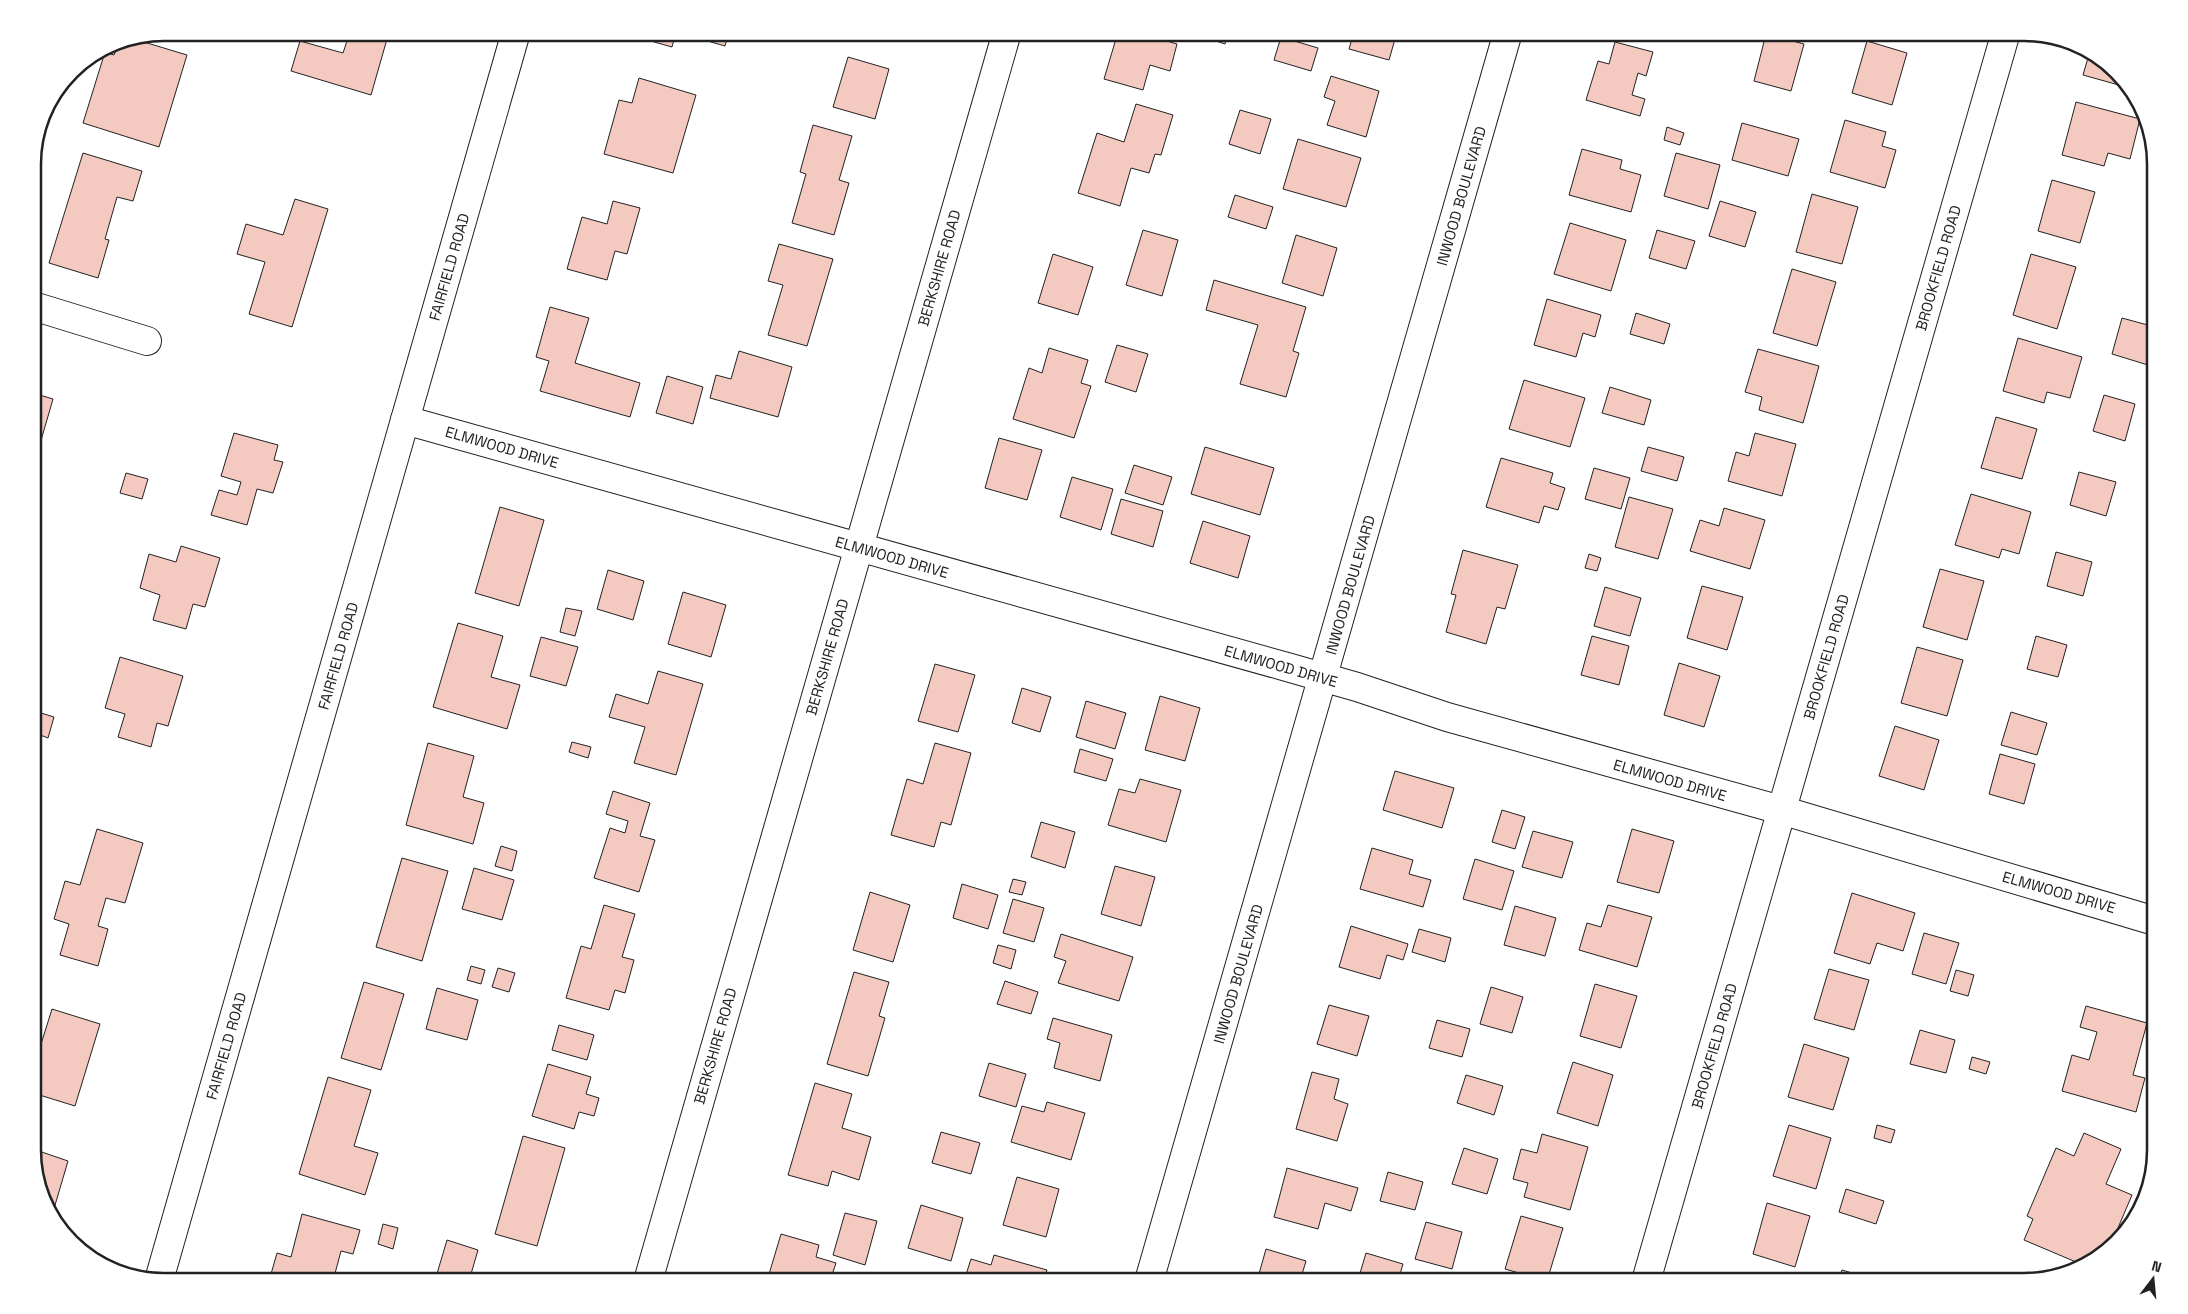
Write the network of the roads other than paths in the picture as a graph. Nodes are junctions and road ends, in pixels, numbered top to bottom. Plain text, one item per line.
1 (1505, 41) edge
2 (2003, 41) edge
3 (513, 42) edge
4 (1004, 42) edge
5 (42, 309) edge
6 (148, 341) dead end
7 (405, 420) junction
8 (859, 547) junction
9 (1324, 678) junction
10 (1782, 810) junction
11 (2147, 919) edge
12 (162, 1273) edge
13 (651, 1273) edge
14 (1152, 1273) edge
15 (1649, 1273) edge

1 - 9 street, INWOOD BOULEVARD
2 - 10 street, BROOKFIELD ROAD
3 - 7 street, FAIRFIELD ROAD
4 - 8 street, BERKSHIRE ROAD
5 - 6 street
7 - 8 street, ELMWOOD DRIVE
7 - 12 street, FAIRFIELD ROAD
8 - 9 street, ELMWOOD DRIVE
8 - 13 street, BERKSHIRE ROAD
9 - 10 street, ELMWOOD DRIVE
9 - 14 street, INWOOD BOULEVARD
10 - 11 street, ELMWOOD DRIVE
10 - 15 street, BROOKFIELD ROAD

